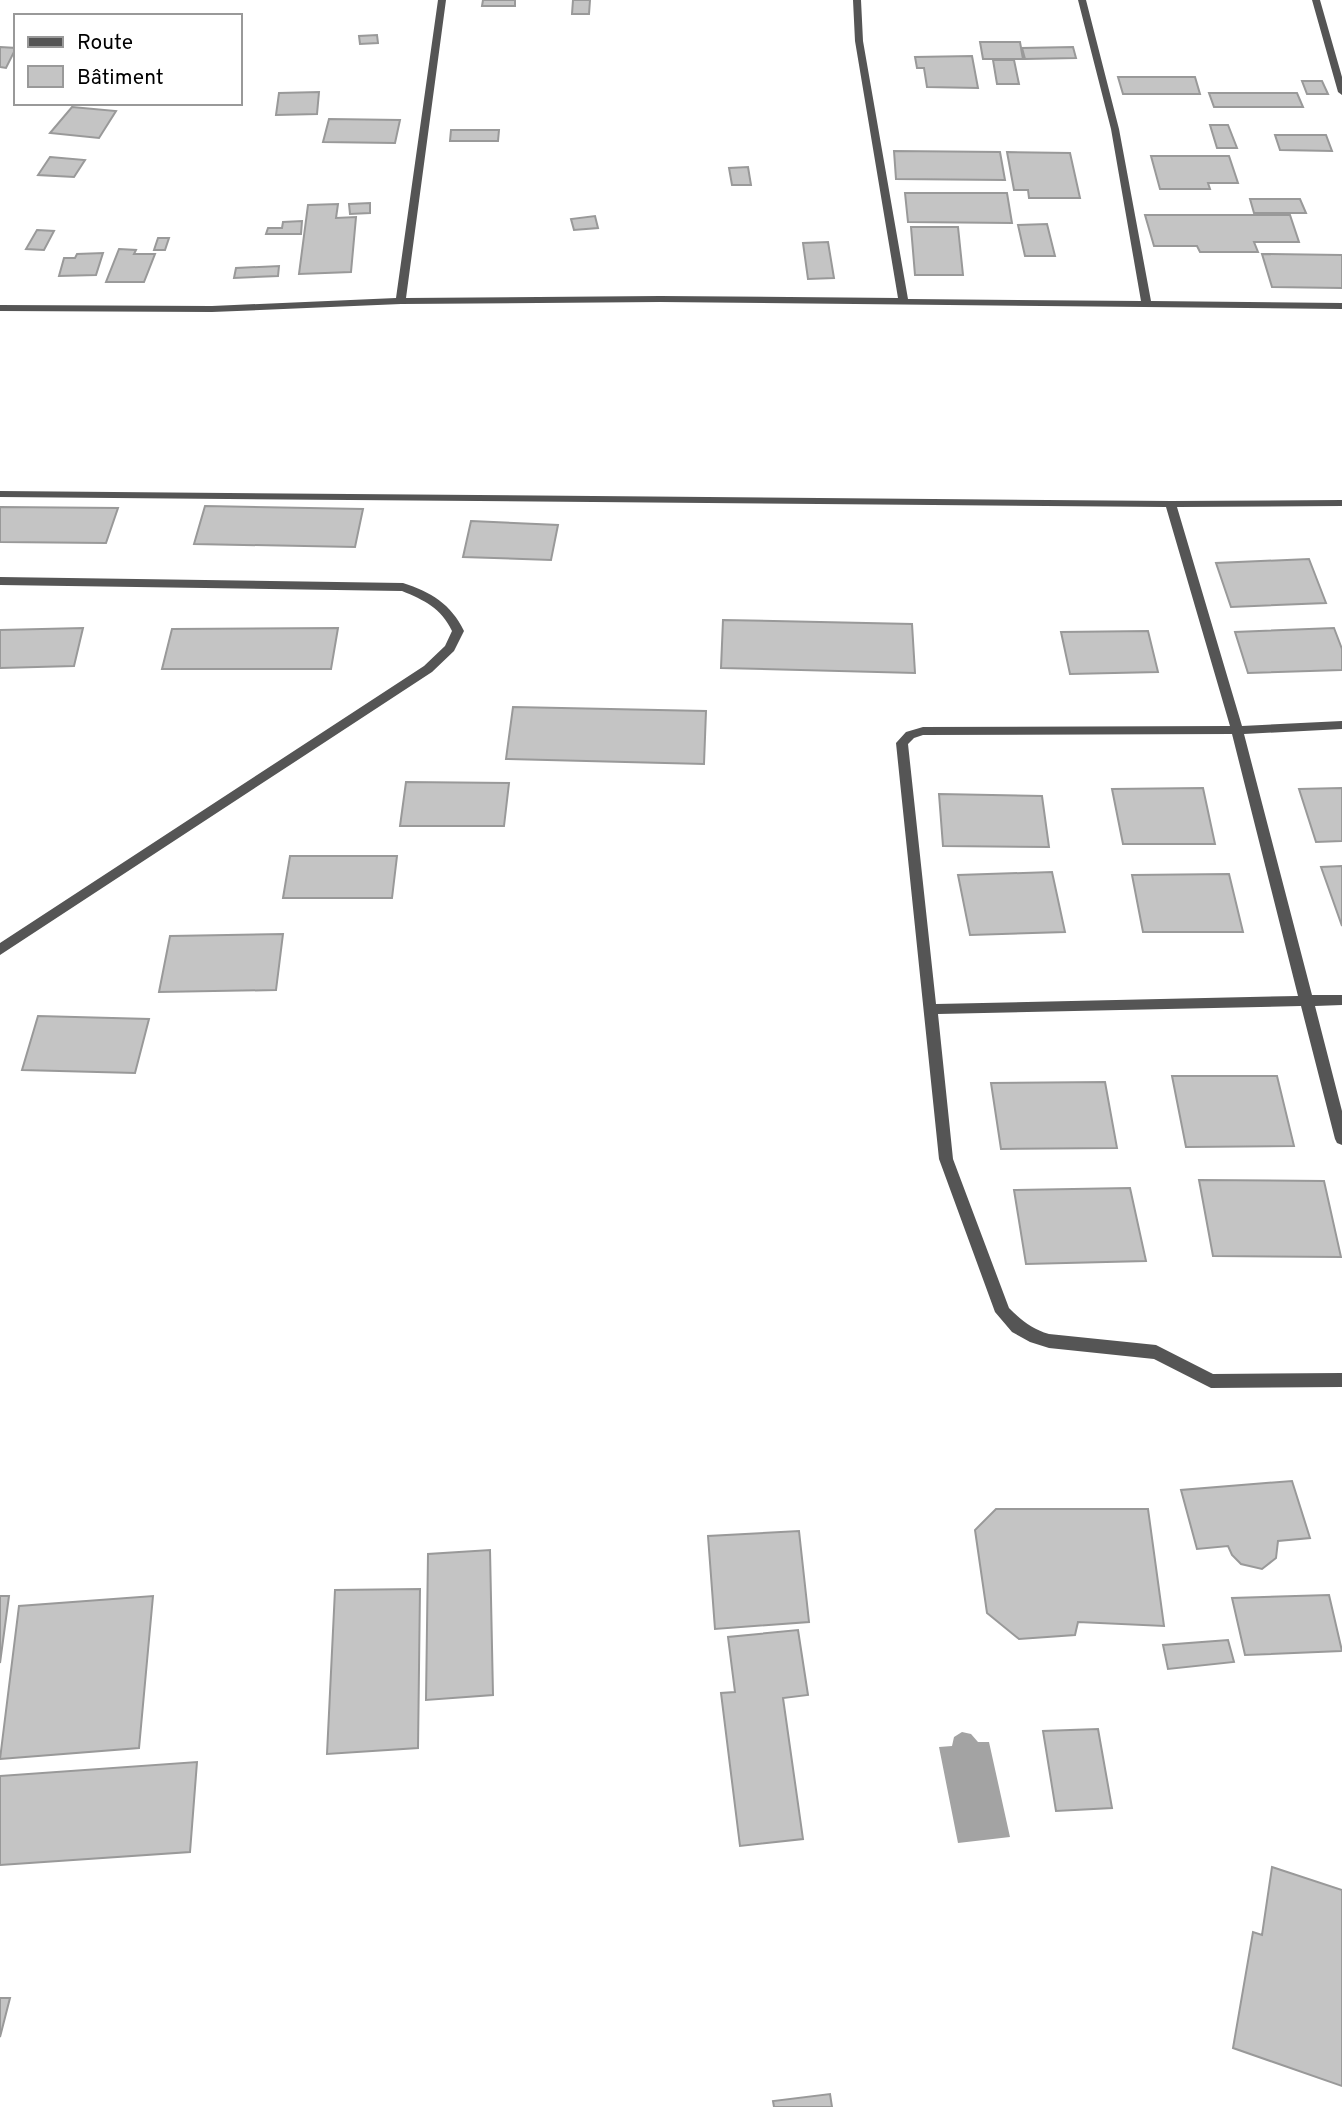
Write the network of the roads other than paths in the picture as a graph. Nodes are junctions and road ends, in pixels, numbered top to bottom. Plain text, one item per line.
1 (442, 0) edge
2 (857, 0) edge
3 (1082, 0) edge
4 (1316, 0) edge
5 (1342, 92) edge
6 (401, 301) junction
7 (903, 301) junction
8 (1147, 304) junction
9 (1342, 306) edge
10 (0, 308) edge
11 (0, 494) edge
12 (1342, 503) edge
13 (1171, 504) junction
14 (0, 581) edge
15 (1342, 725) edge
16 (1237, 730) junction
17 (0, 950) edge
18 (1342, 1000) edge
19 (1306, 1001) junction
20 (930, 1009) junction
21 (1342, 1139) edge
22 (1342, 1380) edge

1 - 6 street
2 - 7 street
3 - 8 street
4 - 5 street
6 - 7 street
6 - 10 street
7 - 8 street
8 - 9 street
11 - 13 street
12 - 13 street
13 - 16 street
14 - 17 street
15 - 16 street
16 - 19 street
16 - 20 street
18 - 19 street
19 - 20 street
19 - 21 street
20 - 22 street

